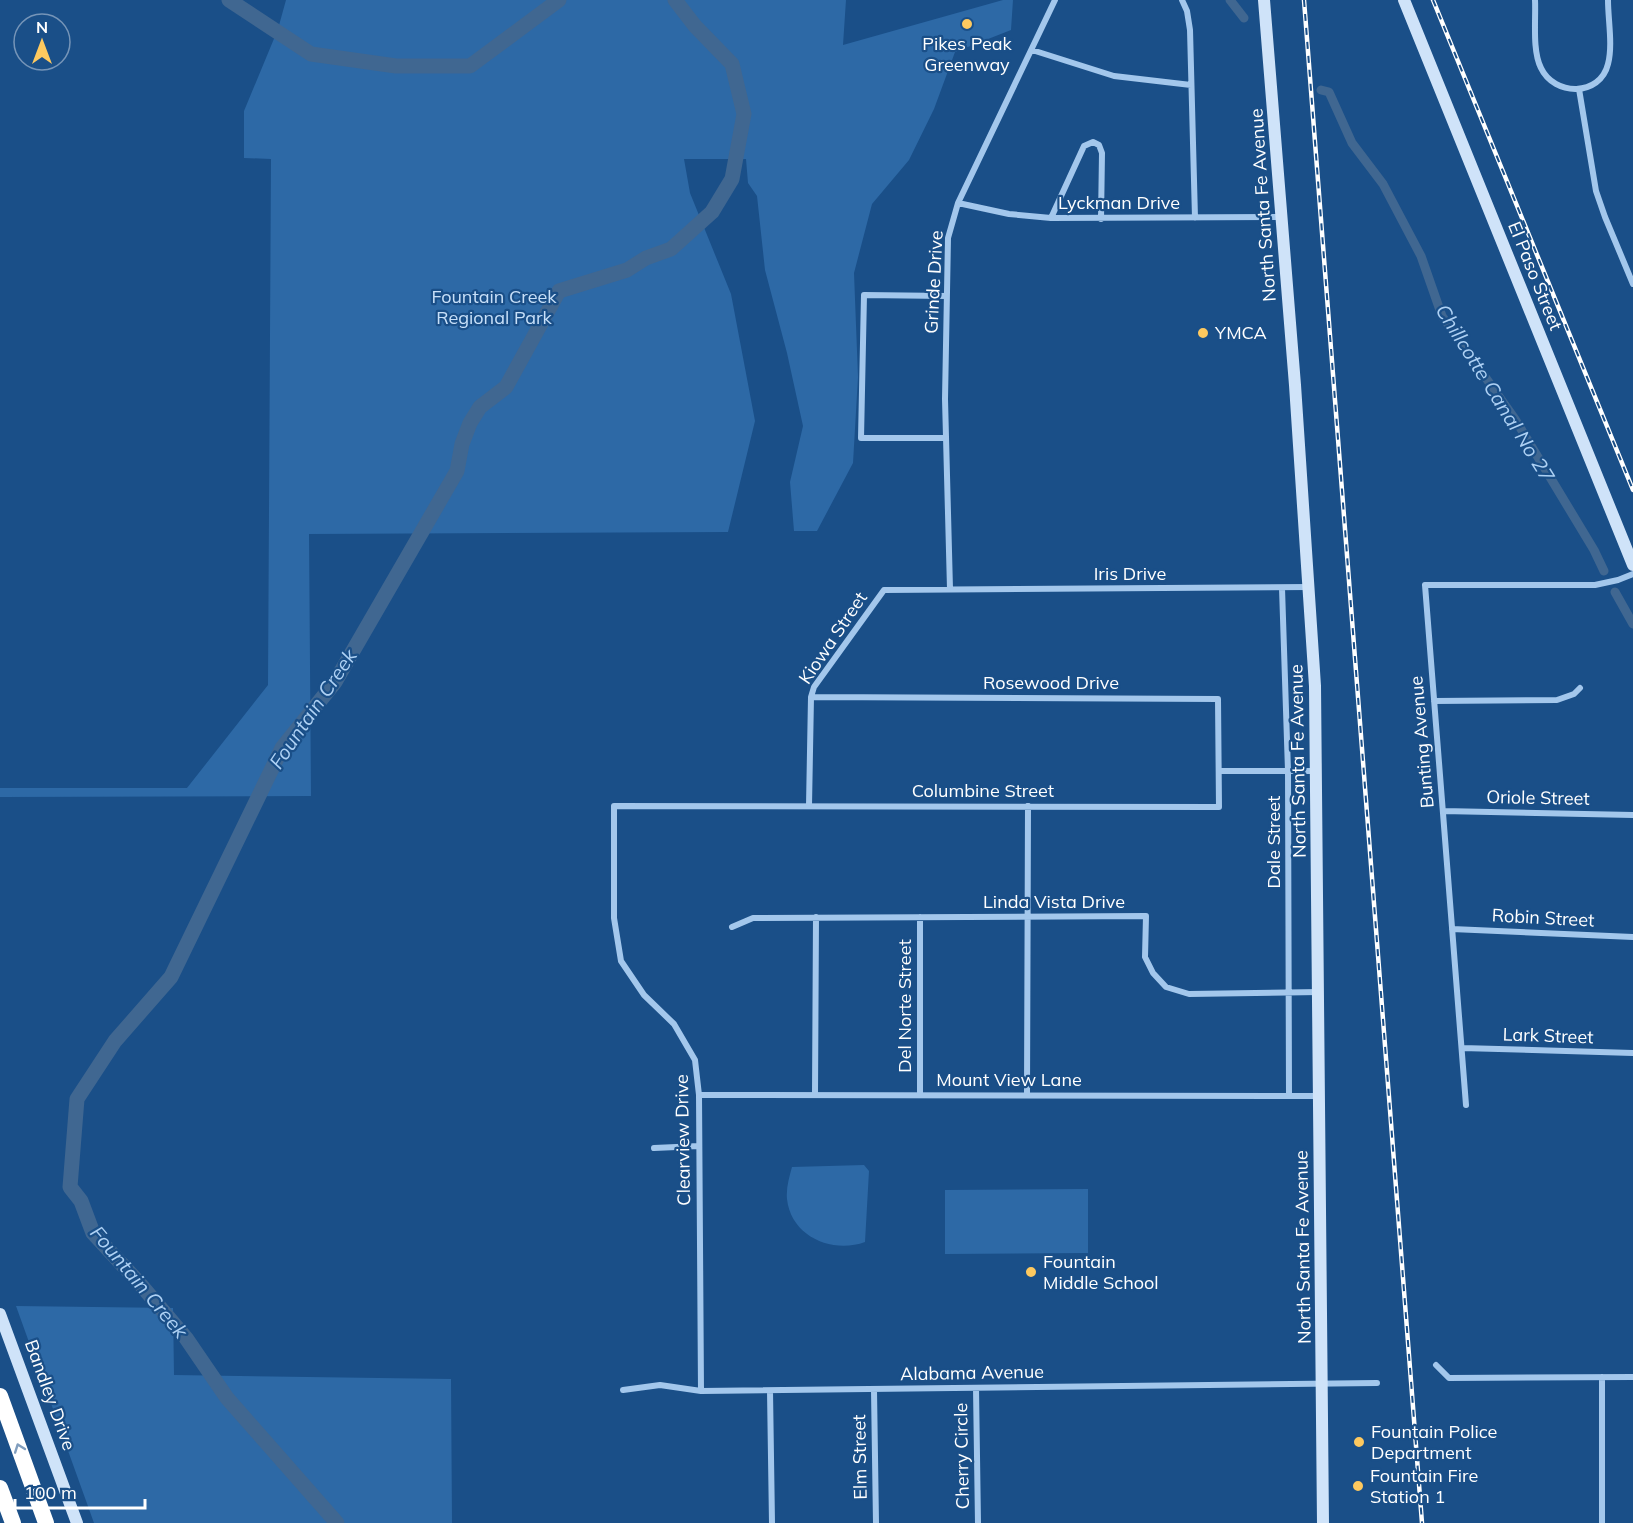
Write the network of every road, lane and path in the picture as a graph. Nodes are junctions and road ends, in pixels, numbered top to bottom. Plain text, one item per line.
1 (1055, 0) edge
2 (1182, 0) edge
3 (1264, 0) edge
4 (1404, 0) edge
5 (1535, 0) edge
6 (1608, 0) edge
7 (1032, 50) junction
8 (1191, 85) junction
9 (1579, 90) junction
10 (958, 202) junction
11 (1282, 217) junction
12 (1051, 218) junction
13 (1195, 218) junction
14 (1101, 219) junction
15 (1633, 284) edge
16 (947, 296) junction
17 (946, 438) junction
18 (1633, 565) edge
19 (1633, 574) edge
20 (1310, 587) junction
21 (1282, 588) junction
22 (950, 589) junction
23 (1580, 688) dead end
24 (811, 698) junction
25 (1434, 701) junction
26 (1220, 771) junction
27 (1288, 771) junction
28 (1317, 771) junction
29 (614, 806) joint
30 (809, 806) junction
31 (1028, 807) junction
32 (1443, 811) junction
33 (1633, 815) edge
34 (1028, 916) junction
35 (816, 917) junction
36 (920, 917) junction
37 (732, 927) dead end
38 (1452, 929) junction
39 (1633, 937) edge
40 (1320, 992) junction
41 (1289, 993) junction
42 (1462, 1048) junction
43 (1633, 1053) edge
44 (699, 1095) junction
45 (815, 1095) junction
46 (920, 1095) junction
47 (1027, 1095) junction
48 (1289, 1096) junction
49 (1319, 1096) junction
50 (1466, 1105) dead end
51 (699, 1146) junction
52 (654, 1148) dead end
53 (0, 1314) edge
54 (1436, 1365) dead end
55 (1602, 1377) junction
56 (1633, 1377) edge
57 (1377, 1383) dead end
58 (1323, 1384) junction
59 (976, 1388) junction
60 (623, 1390) dead end
61 (874, 1390) junction
62 (701, 1391) junction
63 (770, 1391) junction
64 (0, 1396) edge
65 (0, 1488) edge
66 (13, 1523) edge
67 (46, 1523) edge
68 (77, 1523) edge
69 (772, 1523) edge
70 (876, 1523) edge
71 (978, 1523) edge
72 (1323, 1523) edge
73 (1602, 1523) edge

1 - 7 street, Grinde Drive
2 - 8 street
3 - 11 main road, North Santa Fe Avenue
4 - 18 main road, El Paso Street
5 - 9 street
6 - 9 street
7 - 8 street
7 - 10 street, Grinde Drive
8 - 13 street
9 - 15 street
10 - 12 street, Lyckman Drive
10 - 16 street, Grinde Drive
11 - 13 street, Lyckman Drive
11 - 20 main road, North Santa Fe Avenue
12 - 14 street, Lyckman Drive
12 - 14 street
13 - 14 street, Lyckman Drive
16 - 17 street, Grinde Drive
16 - 17 street
17 - 22 street, Grinde Drive
19 - 25 street, Bunting Avenue
20 - 21 street, Iris Drive
20 - 28 main road, North Santa Fe Avenue
21 - 22 street, Iris Drive
21 - 27 street, Dale Street
22 - 24 street, Kiowa Street
23 - 25 street
24 - 26 street, Rosewood Drive
24 - 30 street, Kiowa Street
25 - 32 street, Bunting Avenue
26 - 27 street
26 - 31 street, Columbine Street
27 - 28 street
27 - 41 street, Dale Street
28 - 40 main road, North Santa Fe Avenue
29 - 30 street, Columbine Street
29 - 44 street, Clearview Drive
30 - 31 street, Columbine Street
31 - 34 street
32 - 33 street, Oriole Street
32 - 38 street, Bunting Avenue
34 - 36 street, Linda Vista Drive
34 - 41 street, Linda Vista Drive
34 - 47 street
35 - 36 street, Linda Vista Drive
35 - 37 street, Linda Vista Drive
35 - 45 street
36 - 46 street, Del Norte Street
38 - 39 street, Robin Street
38 - 42 street, Bunting Avenue
40 - 41 street, Linda Vista Drive
40 - 49 main road, North Santa Fe Avenue
41 - 48 street, Dale Street
42 - 43 street, Lark Street
42 - 50 street, Bunting Avenue
44 - 45 street, Mount View Lane
44 - 51 street, Clearview Drive
45 - 46 street, Mount View Lane
46 - 47 street, Mount View Lane
47 - 48 street, Mount View Lane
48 - 49 street, Mount View Lane
49 - 58 main road, North Santa Fe Avenue
51 - 52 street
51 - 62 street, Clearview Drive
53 - 68 main road, Bandley Drive
54 - 55 street
55 - 56 street
55 - 73 street
57 - 58 street, Alabama Avenue
58 - 59 street, Alabama Avenue
58 - 72 main road, North Santa Fe Avenue
59 - 61 street, Alabama Avenue
59 - 71 street, Cherry Circle
60 - 62 street, Alabama Avenue
61 - 63 street, Alabama Avenue
61 - 70 street, Elm Street
62 - 63 street, Alabama Avenue
63 - 69 street
67 -> 64 highway
65 - 66 highway

